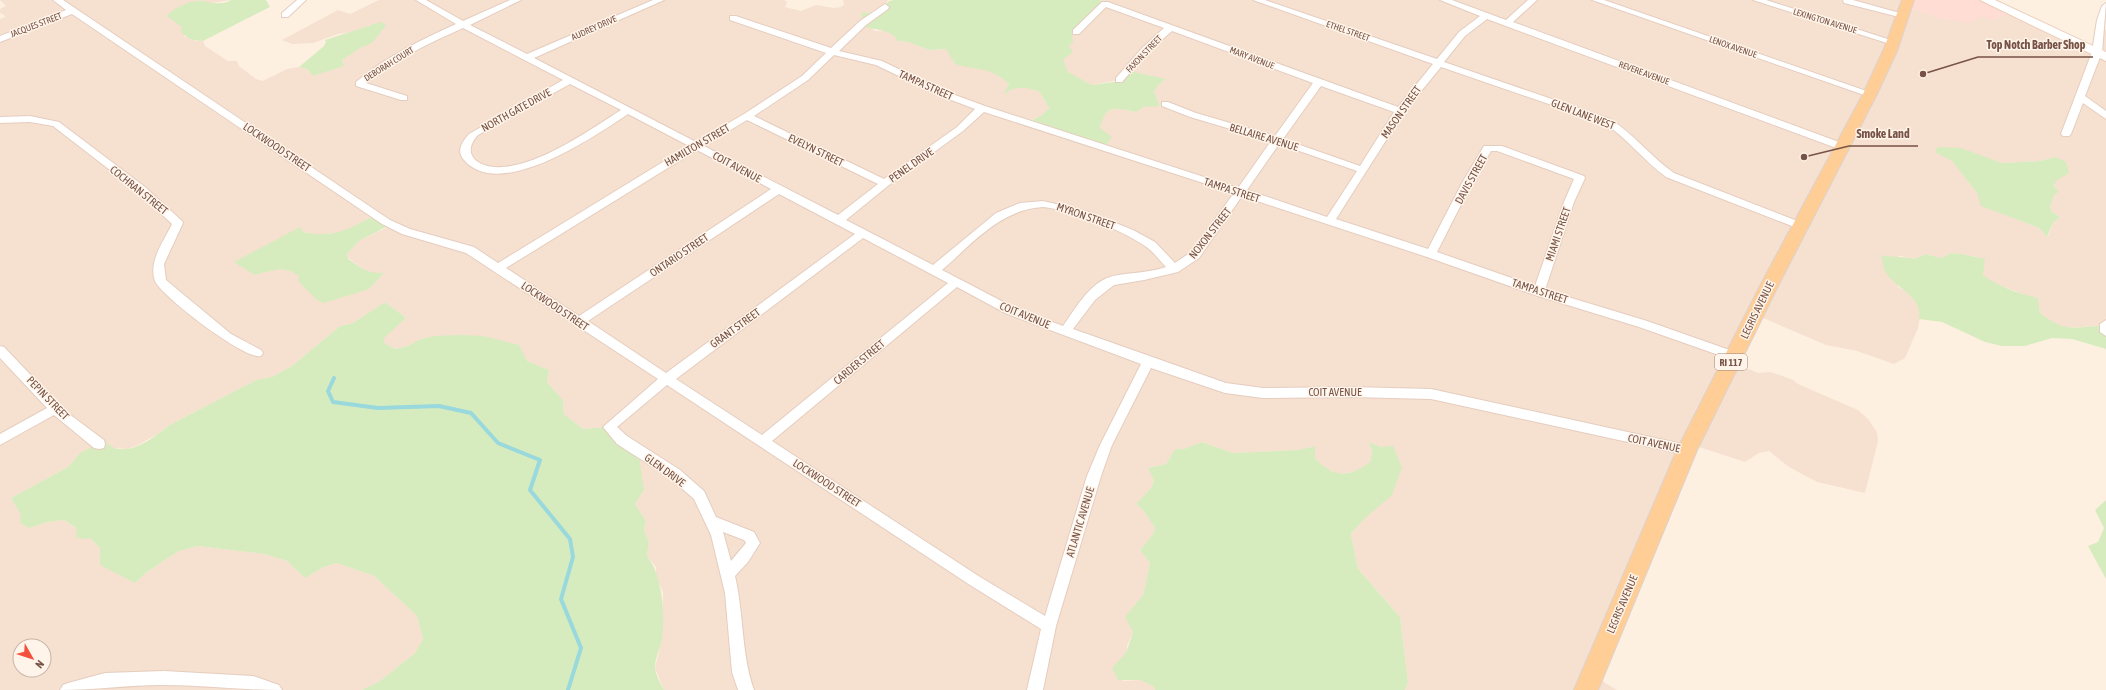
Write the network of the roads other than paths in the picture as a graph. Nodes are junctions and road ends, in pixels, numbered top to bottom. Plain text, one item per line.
1 (57, 0) edge
2 (302, 0) edge
3 (420, 0) edge
4 (517, 0) edge
5 (660, 0) edge
6 (1256, 0) edge
7 (1444, 0) edge
8 (1533, 0) edge
9 (1596, 0) edge
10 (1757, 0) edge
11 (1908, 0) edge
12 (1986, 0) edge
13 (1847, 1) edge
14 (2106, 6) edge
15 (885, 7) dead end
16 (72, 11) junction
17 (285, 15) dead end
18 (1487, 15) junction
19 (1903, 15) junction
20 (733, 18) dead end
21 (1507, 23) junction
22 (462, 24) junction
23 (1170, 28) junction
24 (2103, 29) edge
25 (1076, 32) dead end
26 (0, 39) edge
27 (1893, 42) junction
28 (833, 52) junction
29 (2101, 54) edge
30 (528, 57) junction
31 (1439, 62) junction
32 (570, 80) junction
33 (1119, 80) dead end
34 (1318, 83) junction
35 (1870, 94) junction
36 (2080, 97) junction
37 (404, 98) dead end
38 (1164, 104) dead end
39 (982, 108) junction
40 (627, 110) junction
41 (1400, 111) junction
42 (748, 116) junction
43 (2106, 116) edge
44 (0, 120) edge
45 (2066, 134) dead end
46 (1277, 140) junction
47 (696, 145) junction
48 (1843, 147) junction
49 (1363, 170) junction
50 (1580, 178) joint
51 (885, 184) junction
52 (779, 189) junction
53 (1241, 192) junction
54 (839, 220) junction
55 (1330, 221) junction
56 (1801, 226) junction
57 (863, 233) junction
58 (1431, 254) junction
59 (498, 268) junction
60 (1174, 269) junction
61 (934, 270) junction
62 (955, 283) junction
63 (1539, 292) junction
64 (578, 322) junction
65 (2106, 324) edge
66 (1065, 330) junction
67 (2106, 332) edge
68 (0, 350) edge
69 (257, 353) dead end
70 (1734, 356) junction
71 (1148, 362) junction
72 (668, 378) junction
73 (55, 409) junction
74 (609, 427) joint
75 (0, 440) edge
76 (764, 441) junction
77 (99, 444) dead end
78 (1687, 450) junction
79 (711, 521) junction
80 (727, 575) junction
81 (1049, 626) junction
82 (68, 690) edge
83 (274, 690) edge
84 (746, 690) edge
85 (1036, 690) edge
86 (1586, 690) edge

1 - 16 street, LOCKWOOD STREET
2 - 17 street
3 - 22 street, COIT AVENUE
4 - 22 street
5 - 30 street, AUDREY DRIVE
6 - 31 street, ETHEL STREET
7 - 18 street, REVERE AVENUE
8 - 21 street
9 - 35 street, LENOX AVENUE
10 - 27 street, LEXINGTON AVENUE
11 - 19 main road, LEGRIS AVENUE / RI 117
12 - 29 main road
13 - 19 street
14 - 24 street
15 - 28 street, HAMILTON STREET
16 - 26 street, JACQUES STREET
16 - 59 street, LOCKWOOD STREET
18 - 21 street, REVERE AVENUE
18 - 31 street, MASON STREET
19 - 27 main road, LEGRIS AVENUE / RI 117
20 - 28 street, TAMPA STREET
21 - 48 street, REVERE AVENUE
22 - 30 street, COIT AVENUE
22 - 37 street, DEBORAH COURT
23 - 25 street, MARY AVENUE
23 - 33 street, FAXON STREET
23 - 34 street, MARY AVENUE
24 - 29 street
27 - 35 main road, LEGRIS AVENUE / RI 117
28 - 39 street, TAMPA STREET
28 - 42 street, HAMILTON STREET
29 - 36 street
30 - 32 street, COIT AVENUE
31 - 41 street, MASON STREET
31 - 56 street, GLEN LANE WEST
32 - 40 street, COIT AVENUE
32 - 40 street, NORTH GATE DRIVE
34 - 41 street, MARY AVENUE
34 - 46 street, NOXON STREET
35 - 48 main road, LEGRIS AVENUE / RI 117
36 - 43 street
36 - 45 street
38 - 46 street, BELLAIRE AVENUE
39 - 51 street, PENEL DRIVE
39 - 53 street, TAMPA STREET
40 - 47 street, COIT AVENUE
41 - 49 street, MASON STREET
42 - 47 street, HAMILTON STREET
42 - 51 street, EVELYN STREET
44 - 69 street, COCHRAN STREET
46 - 49 street, BELLAIRE AVENUE
46 - 53 street, NOXON STREET
47 - 52 street, COIT AVENUE
47 - 59 street, HAMILTON STREET
48 - 56 main road, LEGRIS AVENUE / RI 117
49 - 55 street, MASON STREET
50 - 58 street, DAVIS STREET
50 - 63 street, MIAMI STREET
51 - 54 street, PENEL DRIVE
52 - 54 street, COIT AVENUE
52 - 64 street, ONTARIO STREET
53 - 55 street, TAMPA STREET
53 - 60 street, NOXON STREET
54 - 57 street, COIT AVENUE
55 - 58 street, TAMPA STREET
56 - 70 main road, LEGRIS AVENUE / RI 117
57 - 61 street, COIT AVENUE
57 - 72 street, GRANT STREET
58 - 63 street, TAMPA STREET
59 - 64 street, LOCKWOOD STREET
60 - 61 street, MYRON STREET
60 - 66 street, NOXON STREET
61 - 62 street, COIT AVENUE
62 - 66 street, COIT AVENUE
62 - 76 street, CARDER STREET
63 - 70 street, TAMPA STREET
64 - 72 street, LOCKWOOD STREET
65 - 67 street
66 - 71 street, COIT AVENUE
68 - 73 street, PEPIN STREET
70 - 78 main road, LEGRIS AVENUE / RI 117
71 - 78 street, COIT AVENUE
71 - 81 street, ATLANTIC AVENUE
72 - 74 street, GRANT STREET
72 - 76 street, LOCKWOOD STREET
73 - 75 street
73 - 77 street, PEPIN STREET
74 - 79 street, GLEN DRIVE
76 - 81 street, LOCKWOOD STREET
78 - 86 main road, LEGRIS AVENUE / RI 117
79 - 80 street, GLEN DRIVE
79 - 80 street
80 - 84 street, GLEN DRIVE
81 - 85 street, ATLANTIC AVENUE
82 - 83 street

